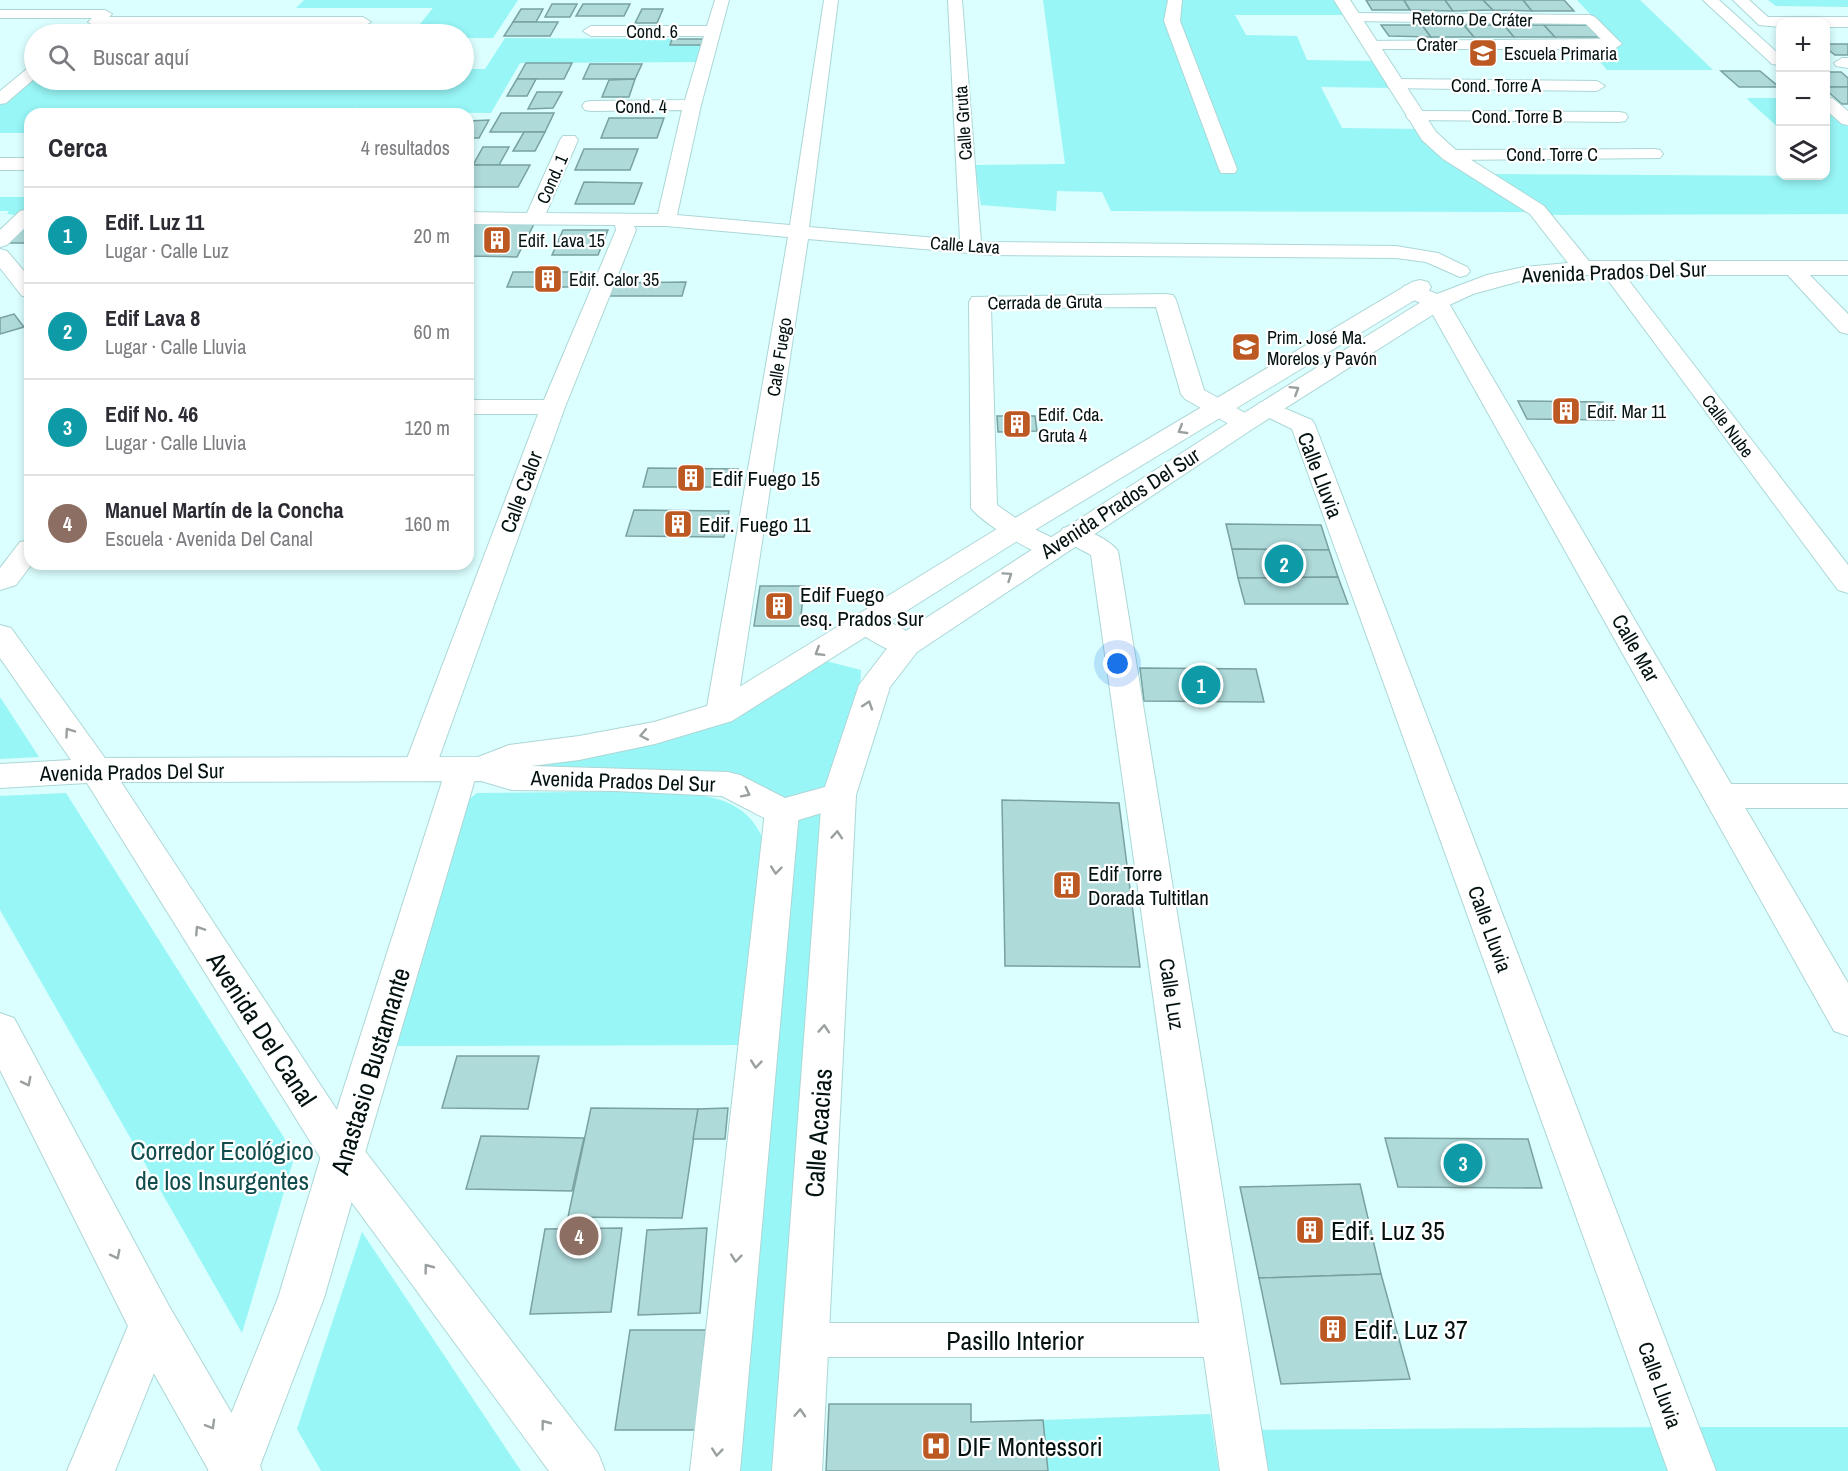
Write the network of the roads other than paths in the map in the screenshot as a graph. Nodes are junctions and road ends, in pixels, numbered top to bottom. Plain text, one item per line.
1 (722, 0) edge
2 (831, 0) edge
3 (955, 0) edge
4 (1175, 0) edge
5 (1342, 0) edge
6 (1710, 0) edge
7 (1740, 0) edge
8 (0, 14) edge
9 (105, 14) junction
10 (1353, 18) junction
11 (1590, 20) joint
12 (363, 22) dead end
13 (1848, 22) edge
14 (92, 24) edge
15 (591, 31) dead end
16 (713, 31) junction
17 (1370, 44) junction
18 (1776, 60) edge
19 (24, 79) edge
20 (1395, 84) junction
21 (1597, 86) dead end
22 (0, 99) edge
23 (692, 105) junction
24 (1830, 105) edge
25 (591, 106) dead end
26 (1415, 116) junction
27 (1619, 117) dead end
28 (1848, 120) edge
29 (569, 140) dead end
30 (1654, 154) dead end
31 (1450, 155) junction
32 (0, 164) edge
33 (24, 164) edge
34 (1228, 169) dead end
35 (474, 218) edge
36 (534, 218) junction
37 (622, 218) junction
38 (24, 219) edge
39 (666, 220) junction
40 (799, 230) junction
41 (0, 241) edge
42 (971, 247) junction
43 (0, 255) edge
44 (1848, 255) edge
45 (1578, 262) junction
46 (1609, 268) junction
47 (1792, 268) junction
48 (1848, 268) edge
49 (1460, 271) junction
50 (24, 284) edge
51 (1425, 296) junction
52 (1848, 327) edge
53 (474, 407) edge
54 (553, 407) junction
55 (1217, 408) junction
56 (1256, 416) junction
57 (1015, 530) junction
58 (1062, 541) junction
59 (24, 556) edge
60 (0, 581) edge
61 (1848, 584) edge
62 (865, 623) junction
63 (0, 635) edge
64 (906, 645) junction
65 (721, 713) junction
66 (419, 769) junction
67 (471, 769) junction
68 (96, 770) junction
69 (0, 776) edge
70 (839, 795) junction
71 (1720, 796) junction
72 (1848, 796) edge
73 (782, 812) junction
74 (1848, 1018) edge
75 (0, 1031) edge
76 (343, 1156) junction
77 (152, 1323) junction
78 (804, 1340) junction
79 (1225, 1340) junction
80 (235, 1470) edge
81 (91, 1471) edge
82 (580, 1471) edge
83 (715, 1471) edge
84 (797, 1471) edge
85 (1244, 1471) edge
86 (1692, 1471) edge

1 - 16 street
2 - 40 street, Calle Fuego
3 - 42 street, Calle Gruta
4 - 34 street
5 - 10 main road
6 - 18 street
7 - 13 street
8 - 9 street
9 - 12 street
9 - 14 street
10 - 11 street, Retorno De Cráter
10 - 17 main road
11 - 17 street, Crater
15 - 16 street, Cond. 6
16 - 23 street
17 - 20 main road
19 - 22 street
20 - 21 street, Cond. Torre A
20 - 26 main road
23 - 25 street, Cond. 4
23 - 39 street
24 - 28 street
26 - 27 street, Cond. Torre B
26 - 31 main road
29 - 36 street, Cond. 1
30 - 31 street, Cond. Torre C
31 - 45 main road
32 - 33 street
35 - 36 street, Calle Lava
36 - 37 street, Calle Lava
37 - 39 street, Calle Lava
37 - 54 street, Calle Calor
38 - 41 street
39 - 40 street, Calle Lava
40 - 42 street, Calle Lava
40 - 65 street, Calle Fuego
42 - 49 street, Calle Lava
43 - 50 street
44 - 45 main road, Avenida Prados Del Sur
45 - 46 main road, Avenida Prados Del Sur
45 - 49 main road, Avenida Prados Del Sur
45 - 51 main road, Avenida Prados Del Sur
46 - 47 main road, Avenida Prados Del Sur
46 - 61 street, Calle Nube
47 - 48 main road, Avenida Prados Del Sur
47 - 52 street
49 - 51 main road, Avenida Prados Del Sur
51 - 55 main road, Avenida Prados Del Sur
56 -> 51 main road, Avenida Prados Del Sur
51 - 71 main road, Calle Mar
53 - 54 street
54 - 66 street, Calle Calor
55 - 56 street, Cerrada de Gruta
55 -> 57 main road, Avenida Prados Del Sur
55 - 57 street, Cerrada de Gruta
56 - 58 main road, Avenida Prados Del Sur
56 - 86 street, Calle Lluvia
57 - 58 street, Cerrada de Gruta
57 - 62 main road, Avenida Prados Del Sur
64 -> 58 main road, Avenida Prados Del Sur
58 - 79 street, Calle Luz
59 - 60 street
62 - 64 main road
62 -> 65 main road, Avenida Prados Del Sur
68 -> 63 main road, Avenida Del Canal
70 -> 64 main road, Avenida Prados Del Sur
65 -> 67 main road, Avenida Prados Del Sur
66 - 67 main road, Avenida Prados Del Sur
66 - 68 main road, Avenida Prados Del Sur
67 -> 73 main road, Avenida Prados Del Sur
67 - 76 street, Anastasio Bustamante
68 - 69 main road, Avenida Prados Del Sur
76 -> 68 main road, Avenida Del Canal
70 - 73 main road
78 -> 70 main road, Calle Acacias
71 - 72 street
71 - 74 main road, Calle Mar
73 -> 83 main road
75 -> 77 main road
76 - 80 main road, Anastasio Bustamante
82 -> 76 main road, Avenida Del Canal
77 -> 80 main road
77 - 81 street
78 - 79 street, Pasillo Interior
84 -> 78 main road, Calle Acacias
79 - 85 street, Calle Luz

